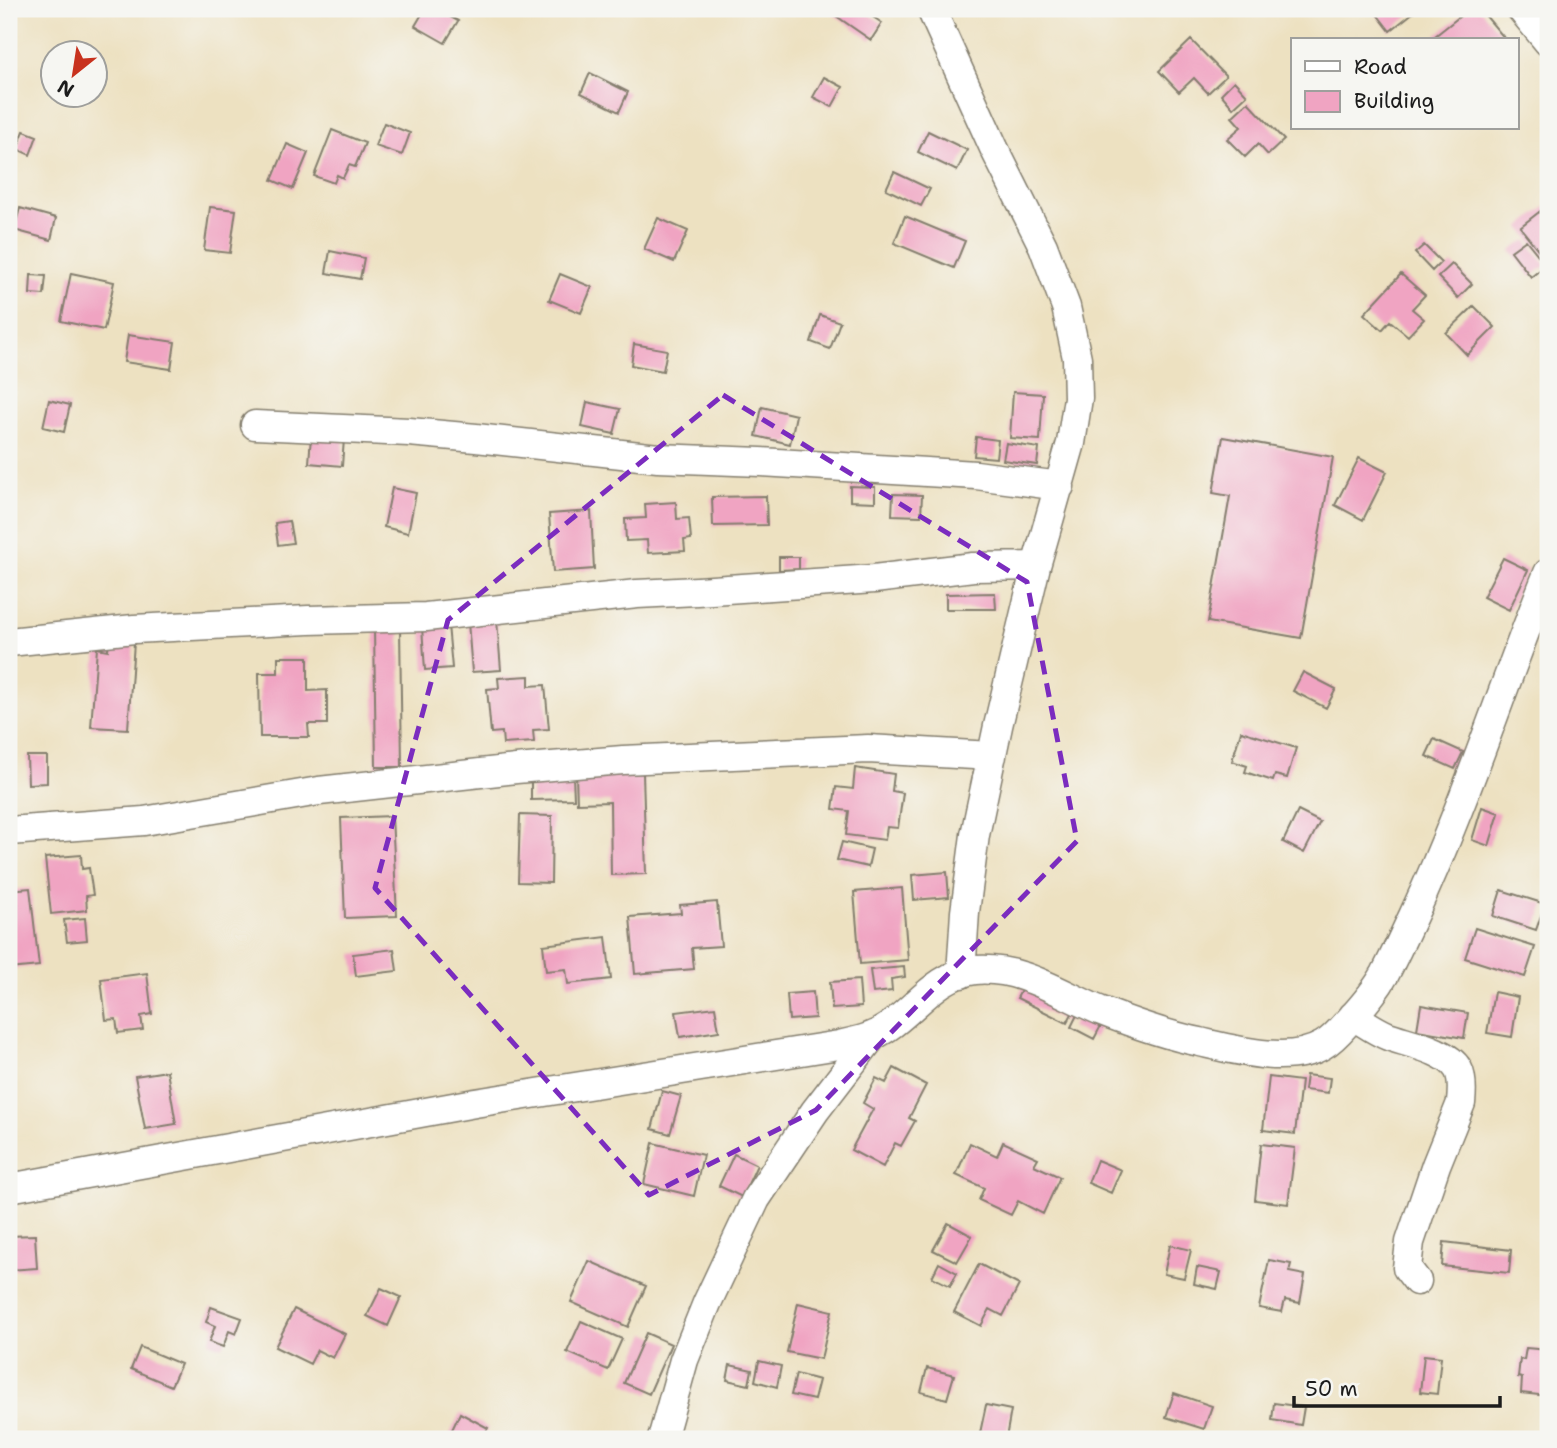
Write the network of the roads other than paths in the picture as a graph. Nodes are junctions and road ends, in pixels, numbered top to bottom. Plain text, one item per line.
1 (931, 9) edge
2 (1521, 9) edge
3 (1548, 42) edge
4 (255, 425) dead end
5 (1060, 486) junction
6 (1036, 566) junction
7 (1548, 573) edge
8 (9, 642) edge
9 (992, 756) junction
10 (9, 831) edge
11 (961, 974) junction
12 (1353, 1016) junction
13 (872, 1037) junction
14 (9, 1188) edge
15 (1417, 1281) dead end
16 (662, 1439) edge

1 - 5 street
2 - 3 street
4 - 5 street
5 - 6 street
6 - 8 street
6 - 9 street
7 - 12 street
9 - 10 street
9 - 11 street
11 - 12 street
11 - 13 street
12 - 15 street
13 - 14 street
13 - 16 street

